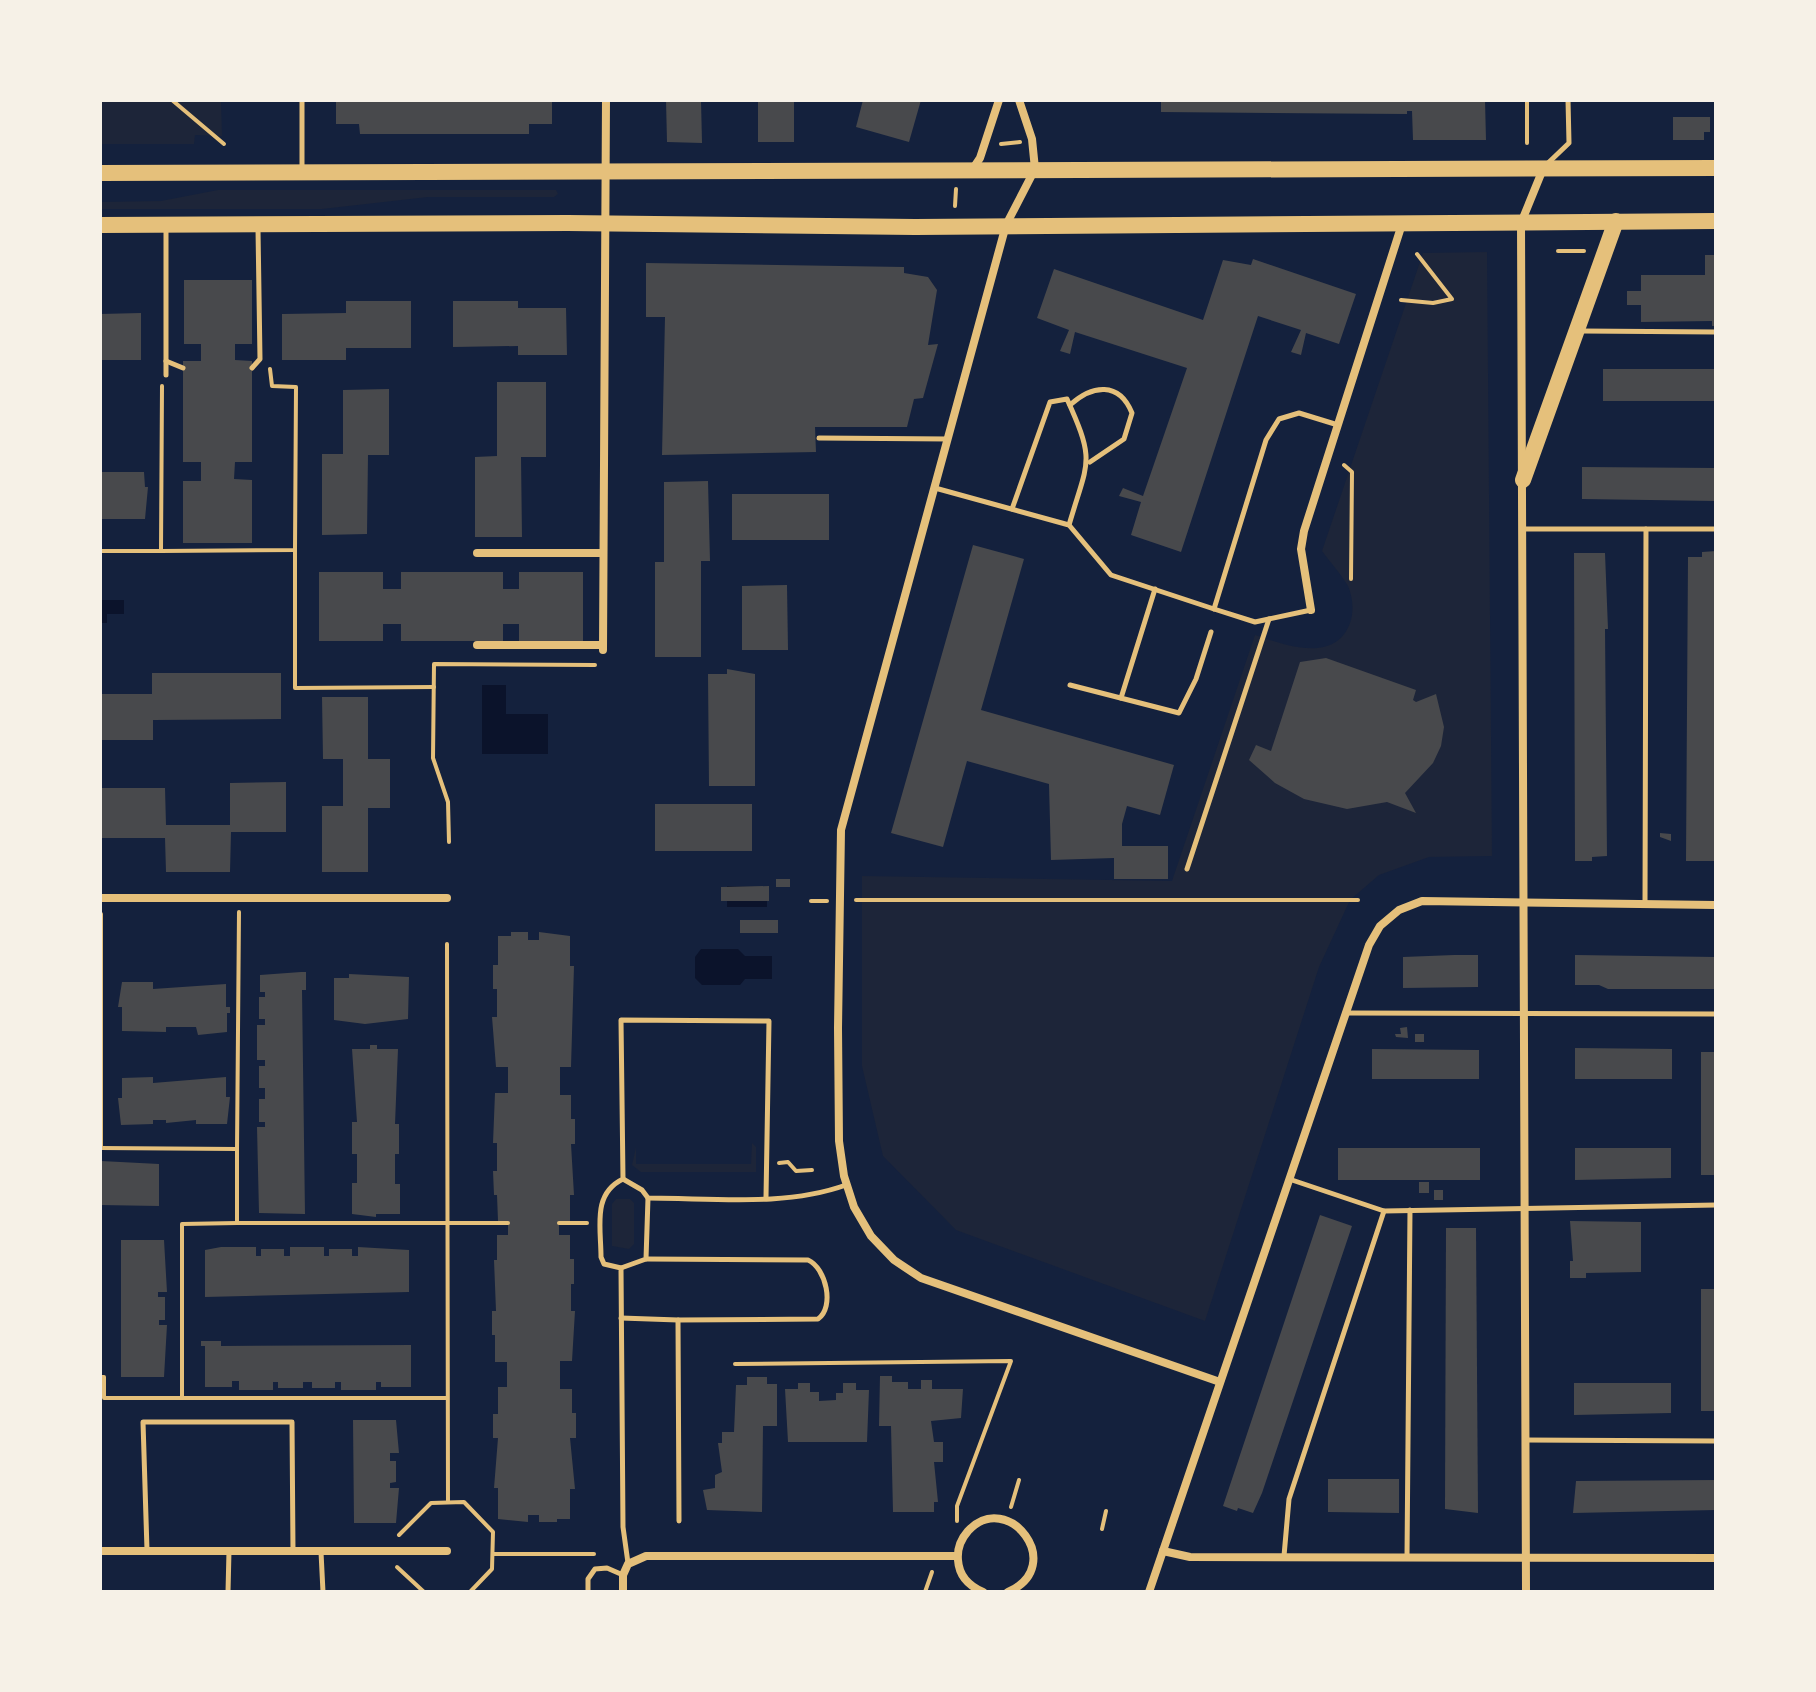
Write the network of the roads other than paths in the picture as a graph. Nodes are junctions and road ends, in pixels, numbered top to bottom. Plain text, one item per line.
1 (302, 100) edge
2 (606, 100) edge
3 (999, 100) edge
4 (1019, 100) edge
5 (1568, 100) edge
6 (1544, 167) junction
7 (1716, 168) edge
8 (1035, 169) junction
9 (972, 170) junction
10 (100, 173) edge
11 (302, 173) junction
12 (606, 173) junction
13 (1616, 221) junction
14 (1716, 221) edge
15 (1521, 223) junction
16 (606, 224) junction
17 (1402, 224) junction
18 (100, 225) edge
19 (1006, 225) junction
20 (166, 226) junction
21 (258, 226) junction
22 (1577, 330) junction
23 (1716, 332) edge
24 (166, 361) junction
25 (183, 368) dead end
26 (252, 368) dead end
27 (164, 376) road end
28 (1070, 405) junction
29 (1339, 425) junction
30 (819, 438) dead end
31 (949, 439) junction
32 (1090, 462) junction
33 (1523, 480) junction
34 (935, 488) junction
35 (1012, 509) junction
36 (1069, 525) junction
37 (1523, 529) junction
38 (1646, 529) junction
39 (1716, 529) edge
40 (477, 553) dead end
41 (603, 553) junction
42 (1155, 589) junction
43 (1214, 609) junction
44 (1311, 610) joint
45 (1269, 619) junction
46 (1211, 632) dead end
47 (477, 645) dead end
48 (1070, 685) dead end
49 (1121, 698) junction
50 (1187, 869) dead end
51 (100, 898) edge
52 (447, 898) dead end
53 (1523, 903) junction
54 (1645, 905) junction
55 (1716, 905) edge
56 (1344, 1013) junction
57 (1526, 1014) junction
58 (1716, 1014) edge
59 (1288, 1178) junction
60 (623, 1179) junction
61 (846, 1185) junction
62 (766, 1197) junction
63 (648, 1198) junction
64 (1716, 1205) edge
65 (1525, 1206) junction
66 (1410, 1210) junction
67 (1384, 1211) junction
68 (646, 1259) junction
69 (621, 1268) junction
70 (621, 1318) junction
71 (678, 1320) junction
72 (1220, 1382) junction
73 (1525, 1440) junction
74 (1716, 1441) edge
75 (679, 1521) dead end
76 (100, 1551) edge
77 (147, 1551) junction
78 (229, 1551) junction
79 (293, 1551) junction
80 (447, 1551) dead end
81 (1163, 1551) junction
82 (321, 1552) junction
83 (957, 1556) junction
84 (1284, 1557) junction
85 (1526, 1557) junction
86 (1407, 1558) junction
87 (1716, 1558) edge
88 (628, 1564) junction
89 (623, 1583) edge
90 (228, 1592) edge
91 (323, 1592) edge
92 (588, 1592) edge
93 (983, 1592) edge
94 (1008, 1592) edge
95 (1149, 1592) edge
96 (1526, 1592) edge

1 - 11 lane
2 - 12 street
3 - 9 street
4 - 8 street
5 - 6 lane
6 - 7 main road
6 - 8 main road
6 - 15 street
8 - 9 main road
8 - 19 street
9 - 12 main road
10 - 11 main road
11 - 12 main road
12 - 16 street
13 - 14 main road
13 - 15 main road
13 - 22 main road
15 - 17 main road
15 - 33 street
16 - 19 main road
16 - 21 main road
16 - 41 street
17 - 19 main road
17 - 29 street
18 - 20 main road
19 - 31 street
20 - 21 main road
20 - 24 lane
21 - 26 lane
22 - 23 lane
22 - 33 main road
24 - 25 lane
24 - 27 lane
28 - 32 lane
28 - 32 lane
28 - 35 lane
29 - 43 lane
29 - 44 street
30 - 31 lane
31 - 34 street
32 - 36 lane
33 - 37 street
34 - 35 lane
34 - 61 street
35 - 36 lane
36 - 42 lane
37 - 38 lane
37 - 53 street
38 - 39 lane
38 - 54 lane
40 - 41 street
41 - 47 street
42 - 43 lane
42 - 49 lane
43 - 45 lane
44 - 45 lane
45 - 50 lane
46 - 49 lane
48 - 49 lane
51 - 52 street
53 - 54 street
53 - 56 street
53 - 57 street
54 - 55 street
56 - 57 lane
56 - 59 street
57 - 58 lane
57 - 65 street
59 - 67 lane
59 - 72 street
60 - 62 lane
60 - 63 lane
60 - 69 lane
61 - 62 lane
61 - 72 street
62 - 63 lane
63 - 68 lane
64 - 65 lane
65 - 66 lane
65 - 73 street
66 - 67 lane
66 - 86 lane
67 - 84 lane
68 - 69 lane
68 - 71 lane
69 - 70 lane
70 - 71 lane
70 - 88 lane
71 - 75 lane
72 - 81 street
73 - 74 lane
73 - 85 street
76 - 77 street
77 - 78 street
77 - 79 lane
78 - 79 street
78 - 90 lane
79 - 82 street
80 - 82 street
81 - 84 street
81 - 95 street
82 - 91 lane
83 - 88 street
83 - 93 street
83 - 94 street
84 - 86 street
85 - 86 street
85 - 87 street
85 - 96 street
88 - 89 street
89 - 92 lane

